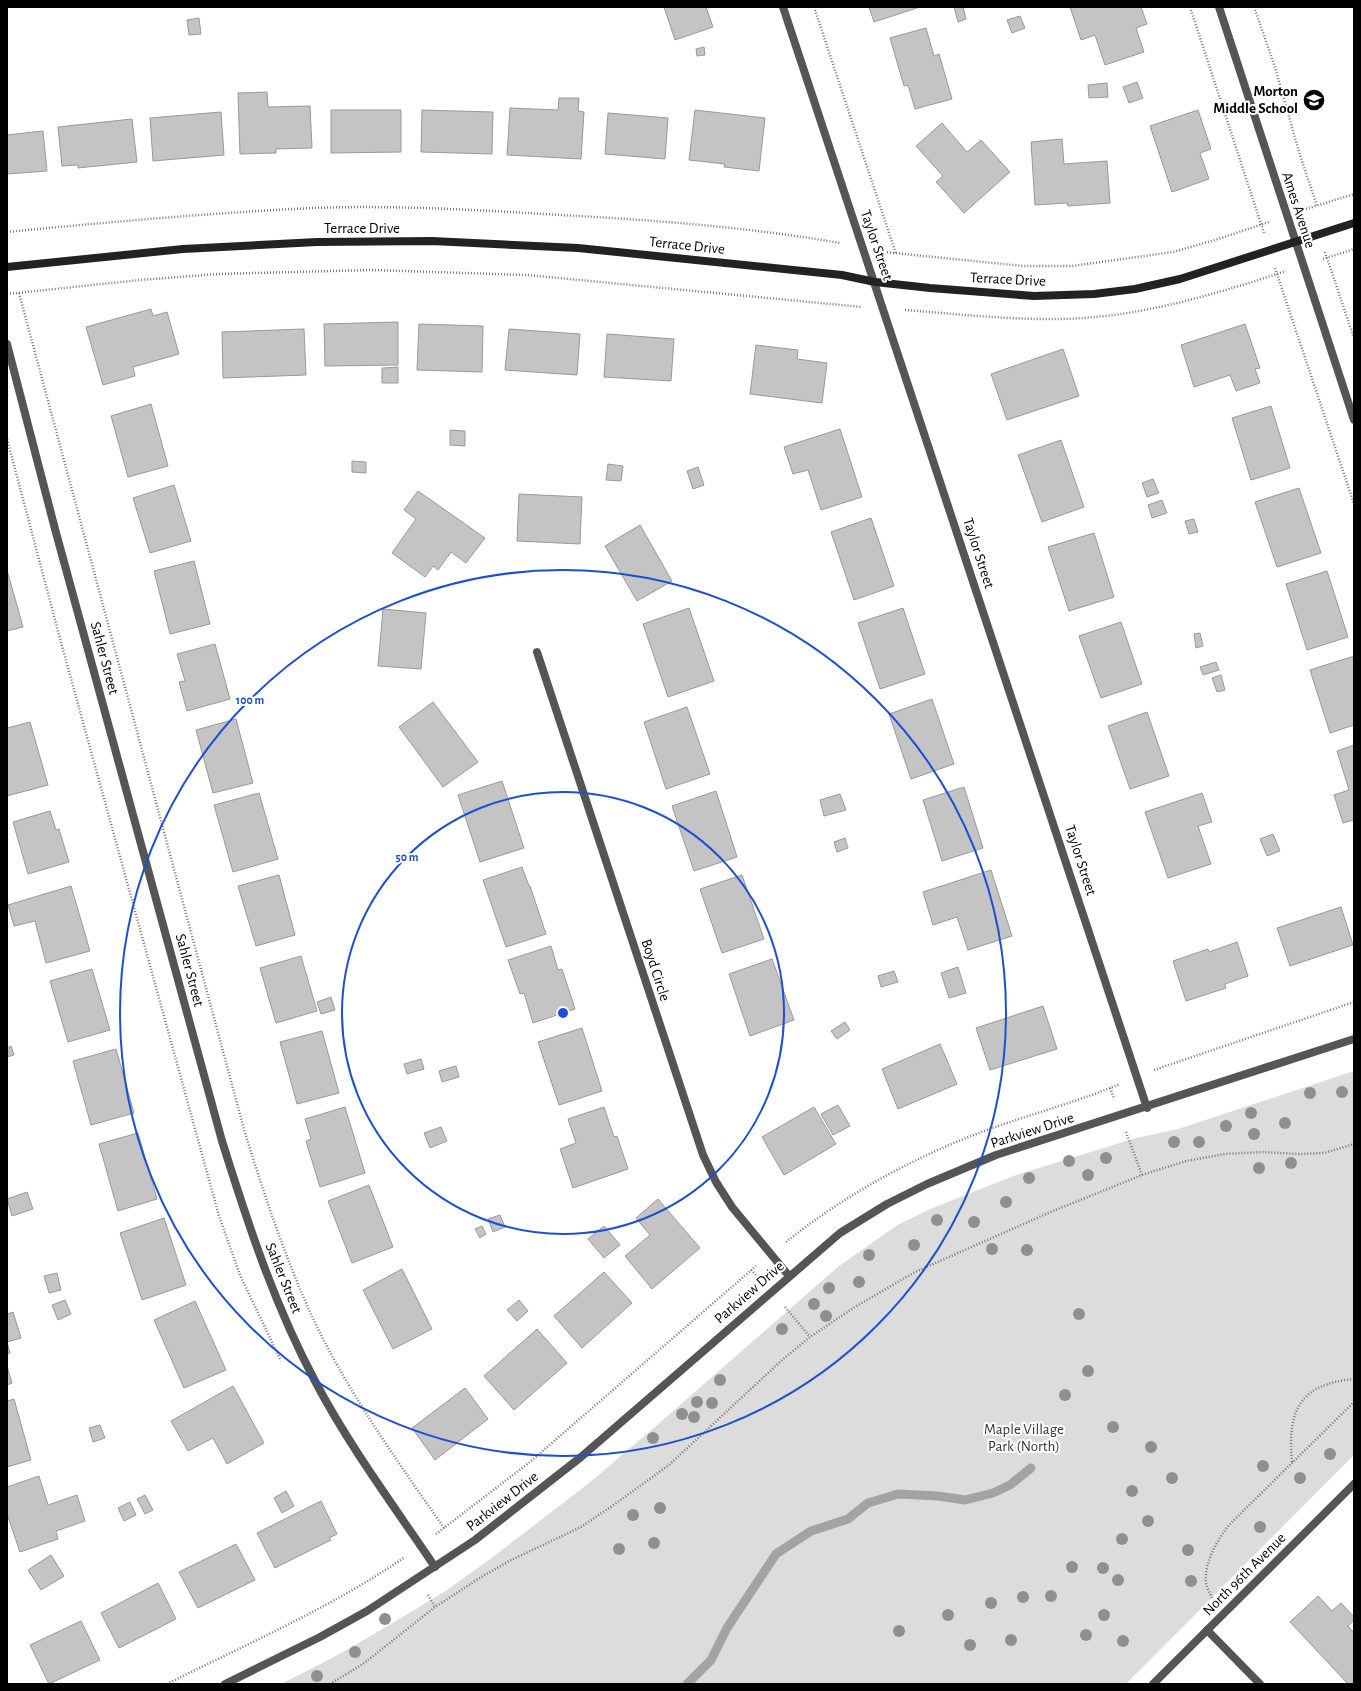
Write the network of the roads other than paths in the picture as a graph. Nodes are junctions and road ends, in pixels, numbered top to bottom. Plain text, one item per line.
1 (783, 7) edge
2 (1219, 7) edge
3 (1354, 223) edge
4 (1295, 243) junction
5 (7, 267) edge
6 (875, 282) junction
7 (7, 344) edge
8 (1354, 420) edge
9 (537, 652) dead end
10 (1354, 1039) edge
11 (1147, 1108) junction
12 (789, 1276) junction
13 (1354, 1484) edge
14 (435, 1567) junction
15 (1207, 1630) junction
16 (225, 1684) edge
17 (1153, 1684) edge
18 (1260, 1684) edge

1 - 6 street, Taylor Street
2 - 4 street, Ames Avenue
3 - 4 street, Terrace Drive
4 - 6 street, Terrace Drive
4 - 8 street, Ames Avenue
5 - 6 street, Terrace Drive
6 - 11 street, Taylor Street
7 - 14 street, Sahler Street
9 - 12 street, Boyd Circle
10 - 11 street, Parkview Drive
11 - 12 street, Parkview Drive
12 - 14 street, Parkview Drive
13 - 15 street, North 96th Avenue
14 - 16 street, Parkview Drive
15 - 17 street, North 96th Avenue
15 - 18 street

